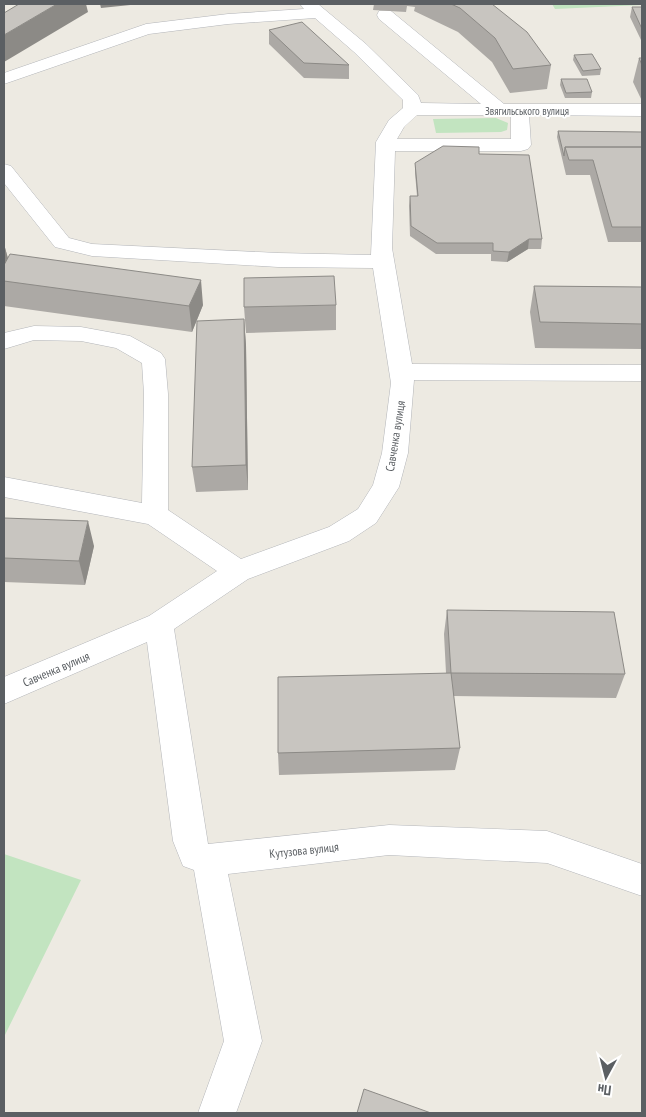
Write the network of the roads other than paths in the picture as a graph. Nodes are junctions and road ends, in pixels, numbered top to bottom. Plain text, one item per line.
1 (313, 8) edge
2 (386, 15) dead end
3 (4, 79) edge
4 (412, 109) junction
5 (500, 110) junction
6 (642, 110) edge
7 (520, 111) junction
8 (386, 145) junction
9 (4, 170) edge
10 (383, 262) junction
11 (4, 341) edge
12 (401, 372) junction
13 (642, 373) edge
14 (4, 487) edge
15 (155, 515) junction
16 (238, 570) junction
17 (159, 624) junction
18 (4, 691) edge
19 (209, 860) junction
20 (642, 880) edge
21 (217, 1113) edge

1 - 3 street
1 - 4 street
2 - 5 street
4 - 5 street, Звягильського вулиця
4 - 8 street, Савченка вулиця
5 - 7 street, Звягильського вулиця
6 - 7 street, Звягильського вулиця
7 - 8 street
8 - 10 street, Савченка вулиця
9 - 10 street
10 - 12 street, Савченка вулиця
11 - 15 street
12 - 13 street
12 - 16 street, Савченка вулиця
14 - 15 street
15 - 16 street
16 - 17 street, Савченка вулиця
17 - 18 street, Савченка вулиця
17 - 19 street
19 - 20 street, Кутузова вулиця
19 - 21 street

